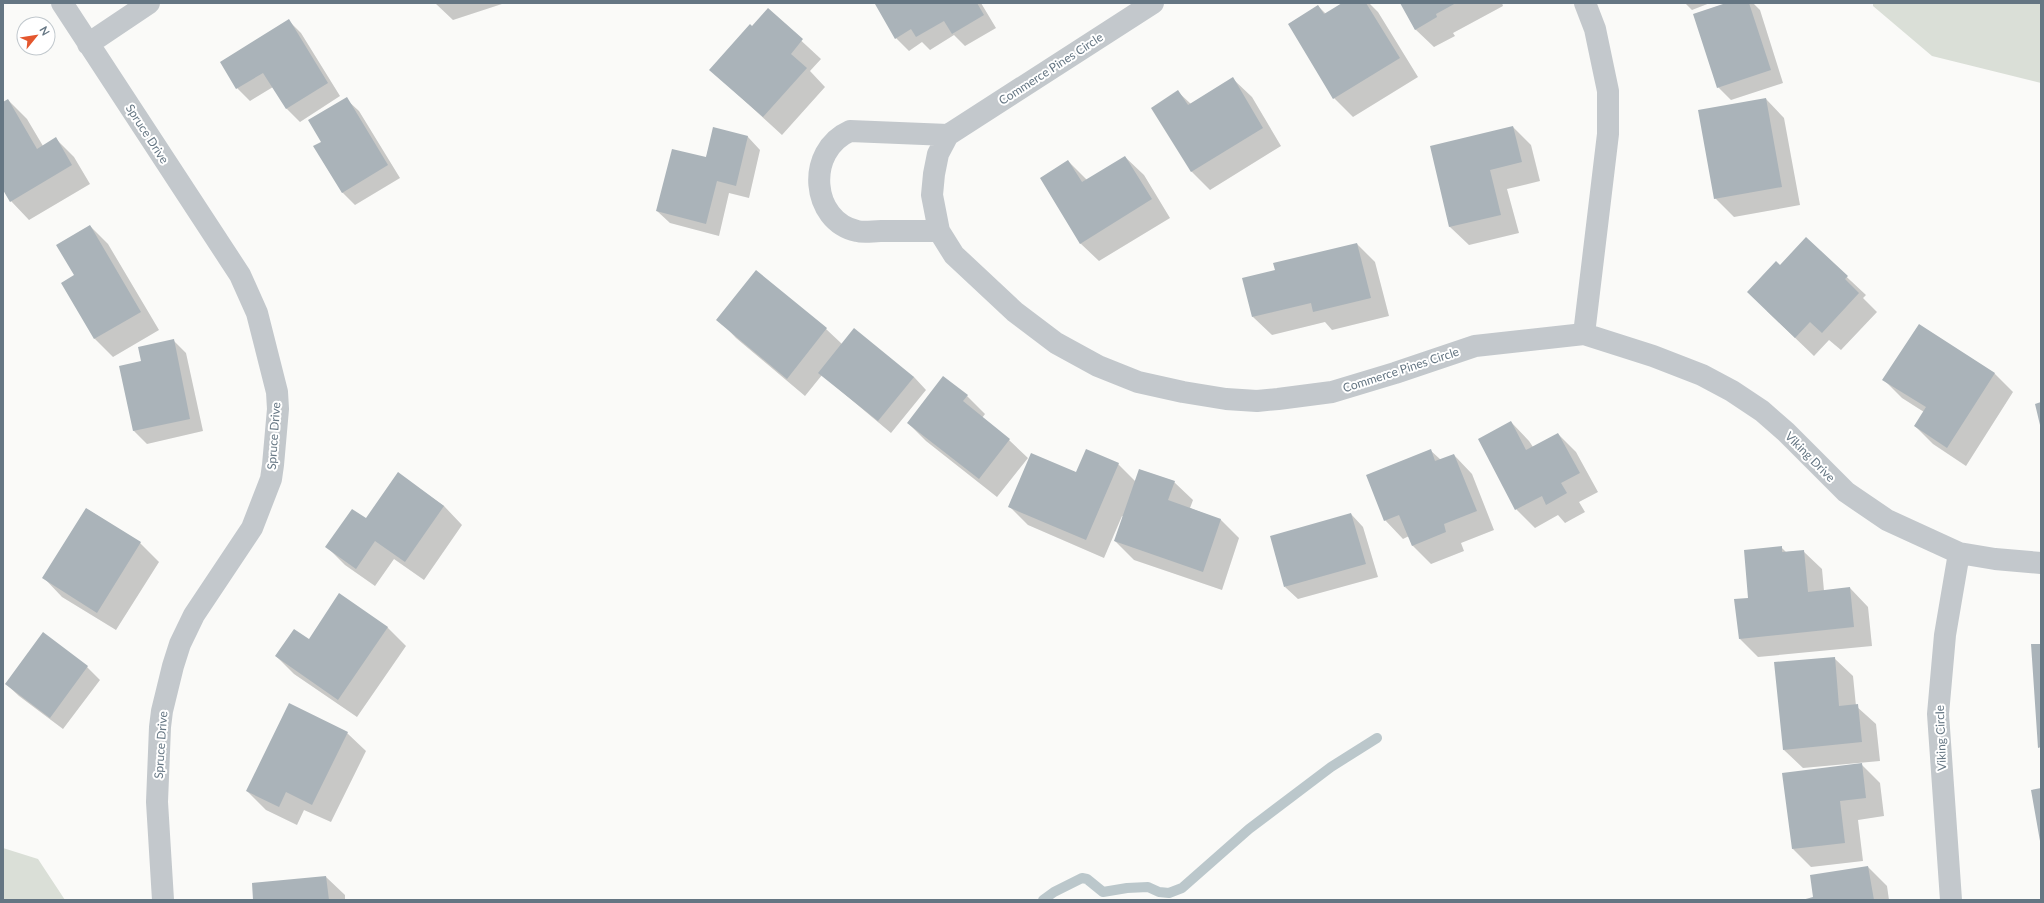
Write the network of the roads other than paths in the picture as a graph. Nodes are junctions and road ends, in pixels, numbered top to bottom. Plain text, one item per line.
1 (62, 3) edge
2 (149, 3) edge
3 (1153, 3) edge
4 (1585, 3) edge
5 (88, 44) junction
6 (948, 135) junction
7 (939, 231) junction
8 (1584, 334) junction
9 (1959, 553) junction
10 (2041, 563) edge
11 (163, 900) edge
12 (1951, 900) edge

1 - 5 street, Spruce Drive
2 - 5 street
3 - 6 street, Commerce Pines Circle
4 - 8 street
5 - 11 street, Spruce Drive
6 - 7 street, Commerce Pines Circle
6 - 7 street
7 - 8 street, Commerce Pines Circle
8 - 9 street, Viking Drive
9 - 10 street, Viking Drive
9 - 12 street, Viking Circle

